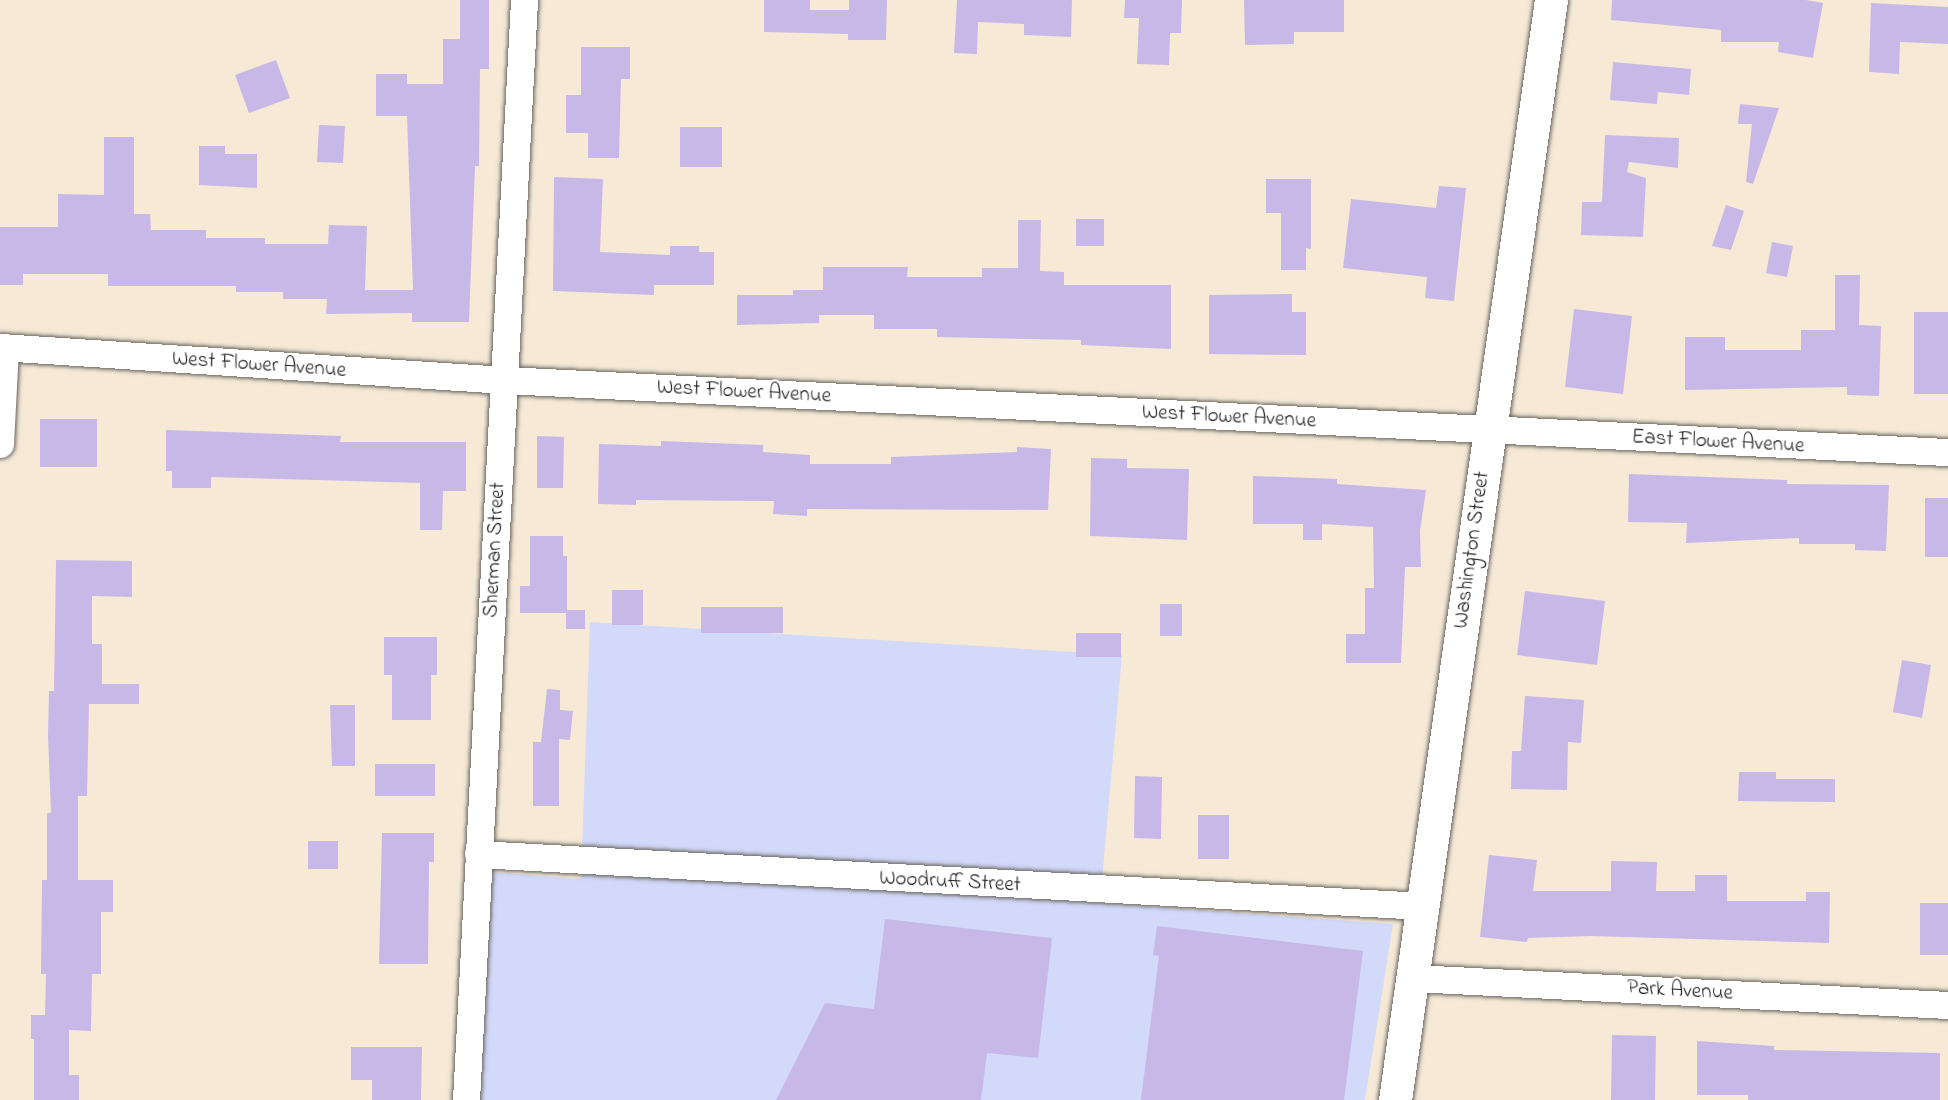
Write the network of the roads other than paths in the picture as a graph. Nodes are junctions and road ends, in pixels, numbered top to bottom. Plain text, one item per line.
1 (524, 0) edge
2 (1551, 0) edge
3 (2, 347) edge
4 (505, 380) junction
5 (1489, 431) junction
6 (0, 444) edge
7 (1948, 452) edge
8 (478, 854) junction
9 (1422, 906) junction
10 (1413, 978) junction
11 (1948, 1005) edge
12 (466, 1100) edge
13 (1395, 1100) edge

1 - 4 street, Sherman Street
2 - 5 main road, Washington Street
3 - 4 street, West Flower Avenue
3 - 6 street
4 - 5 street, West Flower Avenue
4 - 8 street, Sherman Street
5 - 7 street, East Flower Avenue
5 - 9 main road, Washington Street
8 - 9 street, Woodruff Street
8 - 12 street, Sherman Street
9 - 10 main road, Washington Street
10 - 11 street, Park Avenue
10 - 13 main road, Washington Street

